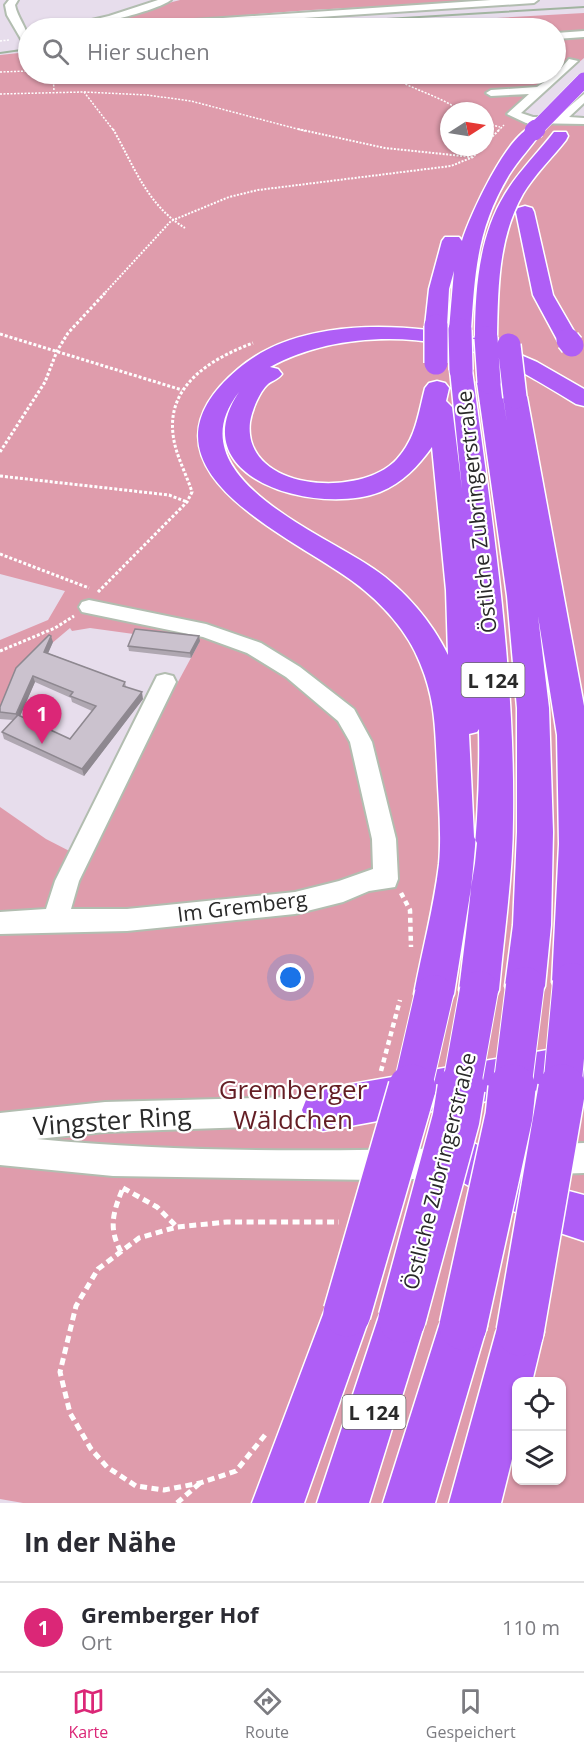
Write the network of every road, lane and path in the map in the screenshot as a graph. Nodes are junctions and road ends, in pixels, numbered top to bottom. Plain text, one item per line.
1 (14, 0) edge
2 (167, 0) edge
3 (534, 0) edge
4 (111, 18) edge
5 (245, 18) edge
6 (18, 26) edge
7 (584, 34) edge
8 (566, 35) edge
9 (584, 51) edge
10 (566, 61) edge
11 (573, 61) junction
12 (566, 67) edge
13 (18, 71) edge
14 (0, 72) edge
15 (584, 80) edge
16 (54, 84) edge
17 (404, 84) edge
18 (548, 84) edge
19 (541, 90) junction
20 (54, 91) junction
21 (84, 92) junction
22 (0, 93) edge
23 (491, 93) dead end
24 (584, 97) edge
25 (446, 102) edge
26 (584, 112) edge
27 (584, 121) edge
28 (513, 123) joint
29 (494, 125) edge
30 (531, 125) junction
31 (500, 127) junction
32 (560, 128) junction
33 (494, 134) edge
34 (545, 156) junction
35 (473, 157) joint
36 (492, 187) junction
37 (525, 212) junction
38 (171, 221) junction
39 (185, 228) dead end
40 (513, 252) dead end
41 (0, 334) edge
42 (509, 334) dead end
43 (575, 349) edge
44 (57, 351) junction
45 (456, 376) junction
46 (584, 399) edge
47 (584, 421) edge
48 (0, 452) edge
49 (0, 476) edge
50 (188, 502) junction
51 (0, 554) edge
52 (93, 599) junction
53 (0, 651) edge
54 (584, 681) edge
55 (165, 682) dead end
56 (573, 735) junction
57 (457, 863) junction
58 (386, 879) junction
59 (55, 920) junction
60 (0, 923) edge
61 (411, 951) dead end
62 (584, 1067) edge
63 (584, 1105) edge
64 (323, 1110) junction
65 (0, 1128) edge
66 (0, 1150) edge
67 (584, 1158) edge
68 (468, 1162) junction
69 (584, 1218) edge
70 (349, 1222) dead end
71 (177, 1227) junction
72 (121, 1252) junction
73 (270, 1429) dead end
74 (200, 1483) junction
75 (177, 1503) edge
76 (278, 1503) edge
77 (343, 1503) edge
78 (409, 1503) edge
79 (475, 1503) edge

1 - 6 street
2 - 4 street
3 - 5 street
7 - 8 street
9 - 11 street
10 - 11 street
11 - 12 street
13 - 14 path
15 - 30 highway, Östliche Zubringerstraße / L 124, bridge
16 - 20 path
17 - 25 path
18 - 19 street
19 - 23 street
19 - 30 street
20 - 21 path
20 - 22 path
21 - 35 path
21 - 38 path
24 - 32 street
26 - 32 highway, Östliche Zubringerstraße / L 124
27 - 32 street
28 - 30 street
28 - 31 path
29 - 31 path
30 - 32 street
30 - 36 highway, Östliche Zubringerstraße / L 124
31 - 33 path
32 - 34 highway, Östliche Zubringerstraße / L 124
34 - 37 highway
34 - 45 highway, Östliche Zubringerstraße / L 124, bridge
35 - 38 path
36 - 45 highway, Östliche Zubringerstraße / L 124, bridge
36 - 45 highway, bridge
37 - 40 highway
37 - 43 highway
38 - 39 path
38 - 44 path
41 - 44 path
42 - 56 highway, bridge
44 - 48 path
44 - 50 path
45 - 47 highway
45 - 57 highway
45 - 77 highway, Östliche Zubringerstraße / L 124, bridge
45 - 78 highway, Östliche Zubringerstraße / L 124, bridge
46 - 57 highway
49 - 50 path
50 - 52 path
51 - 52 path
52 - 53 path
52 - 58 street
54 - 56 highway
55 - 59 street
56 - 79 highway, bridge
57 - 76 highway, bridge
58 - 59 street, Im Gremberg
58 - 61 path
59 - 60 street, Im Gremberg
62 - 64 highway
63 - 64 street, Vingster Ring
64 - 65 street, Vingster Ring
66 - 68 street, Vingster Ring
67 - 68 street, Vingster Ring
68 - 69 highway
70 - 71 path
71 - 72 path
71 - 72 path
72 - 74 path
73 - 74 path
74 - 75 path

